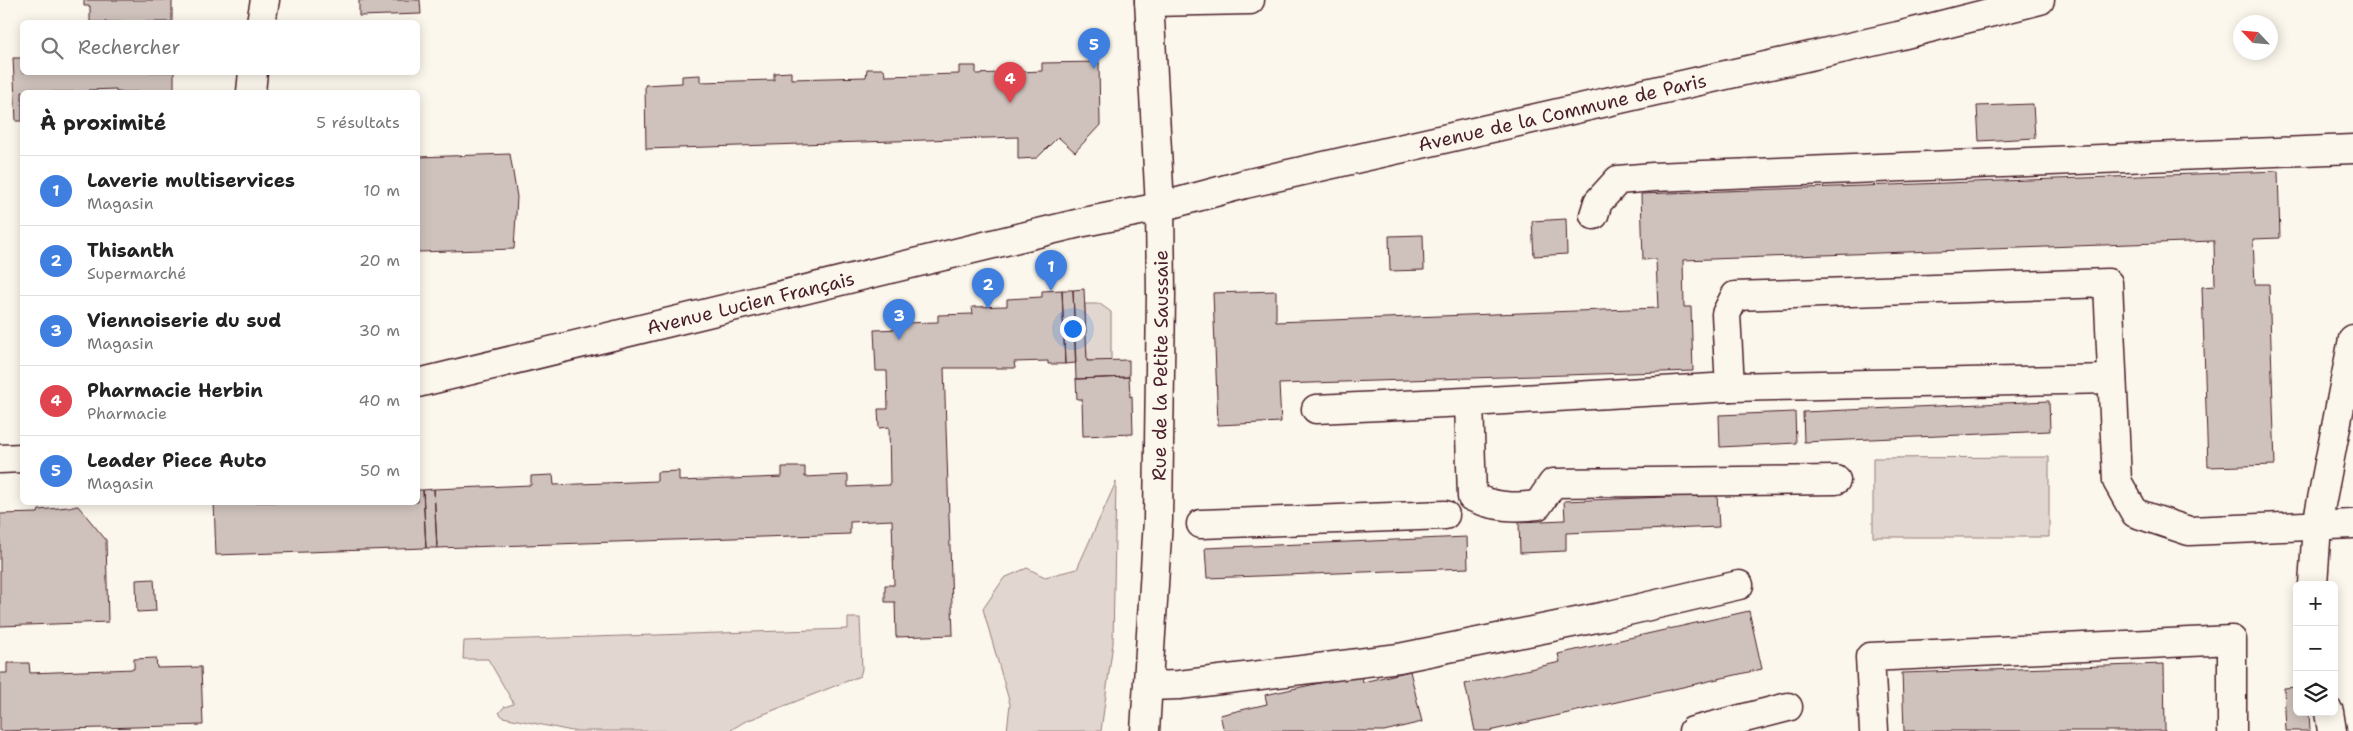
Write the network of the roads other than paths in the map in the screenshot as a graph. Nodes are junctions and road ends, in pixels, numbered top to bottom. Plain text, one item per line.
1 (265, 0) edge
2 (1250, 0) edge
3 (2040, 0) edge
4 (1149, 1) edge
5 (261, 20) edge
6 (253, 75) edge
7 (251, 90) edge
8 (2353, 149) edge
9 (1160, 207) junction
10 (1594, 215) dead end
11 (1084, 222) joint
12 (2353, 339) edge
13 (2112, 379) junction
14 (420, 384) edge
15 (1730, 386) junction
16 (1469, 402) junction
17 (1316, 409) dead end
18 (20, 458) edge
19 (0, 460) edge
20 (1836, 480) dead end
21 (1445, 515) dead end
22 (1201, 524) dead end
23 (2353, 524) edge
24 (2317, 525) junction
25 (2313, 581) edge
26 (1739, 585) dead end
27 (1149, 686) junction
28 (1788, 707) dead end
29 (2330, 716) edge
30 (1145, 731) edge
31 (1693, 731) edge
32 (1874, 731) edge
33 (2232, 731) edge
34 (2332, 731) edge

1 - 5 street
2 - 4 street
3 - 9 street, Avenue de la Commune de Paris
4 - 9 street, Rue de la Petite Saussaie
6 - 7 street
8 - 10 street
9 - 11 street, Avenue de la Commune de Paris
9 - 27 street, Rue de la Petite Saussaie
11 - 14 street, Avenue Lucien Français
12 - 24 street
13 - 15 street
13 - 15 street
13 - 24 street
15 - 16 street
16 - 17 street
16 - 20 street
18 - 19 street
21 - 22 street
23 - 24 street
24 - 25 street
26 - 27 street
27 - 30 street, Rue de la Petite Saussaie
28 - 31 street
29 - 34 street
32 - 33 street

